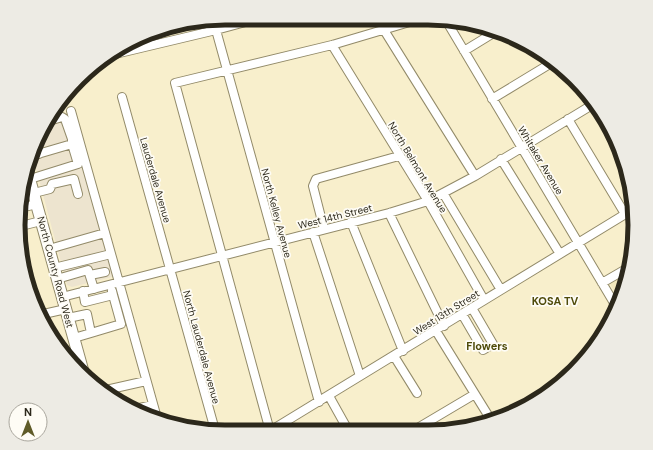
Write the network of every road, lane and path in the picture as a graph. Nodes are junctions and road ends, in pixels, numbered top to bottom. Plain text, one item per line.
1 (233, 25) edge
2 (400, 25) edge
3 (450, 26) edge
4 (216, 30) junction
5 (384, 30) junction
6 (490, 35) edge
7 (332, 45) junction
8 (126, 51) edge
9 (464, 51) junction
10 (548, 65) edge
11 (227, 69) junction
12 (122, 97) dead end
13 (492, 98) junction
14 (589, 107) edge
15 (71, 111) dead end
16 (568, 119) junction
17 (56, 120) edge
18 (72, 144) junction
19 (522, 147) junction
20 (38, 154) edge
21 (400, 156) junction
22 (501, 159) junction
23 (32, 173) edge
24 (475, 176) junction
25 (30, 181) edge
26 (443, 193) junction
27 (78, 194) dead end
28 (35, 199) junction
29 (428, 201) junction
30 (26, 203) edge
31 (628, 212) edge
32 (389, 213) junction
33 (41, 221) junction
34 (351, 222) junction
35 (25, 225) edge
36 (324, 229) junction
37 (313, 232) junction
38 (105, 233) junction
39 (275, 242) junction
40 (578, 242) junction
41 (49, 249) junction
42 (111, 254) junction
43 (560, 254) junction
44 (222, 256) junction
45 (171, 269) junction
46 (622, 271) edge
47 (105, 272) dead end
48 (56, 273) junction
49 (90, 275) junction
50 (119, 282) junction
51 (602, 283) junction
52 (110, 284) junction
53 (94, 289) junction
54 (501, 290) junction
55 (83, 291) junction
56 (114, 296) junction
57 (62, 297) junction
58 (484, 300) junction
59 (88, 302) junction
60 (613, 302) edge
61 (472, 308) junction
62 (67, 313) junction
63 (47, 314) edge
64 (87, 314) junction
65 (462, 314) junction
66 (440, 328) junction
67 (91, 333) junction
68 (74, 338) junction
69 (403, 351) junction
70 (394, 356) junction
71 (81, 363) edge
72 (360, 376) junction
73 (146, 381) junction
74 (113, 390) edge
75 (417, 393) dead end
76 (475, 394) junction
77 (329, 396) junction
78 (319, 402) junction
79 (153, 405) junction
80 (143, 407) edge
81 (155, 412) edge
82 (488, 415) edge
83 (214, 425) edge
84 (268, 425) edge
85 (280, 425) edge
86 (345, 425) edge
87 (423, 425) edge

1 - 4 street
2 - 5 street
3 - 9 street, Whitaker Avenue
4 - 8 street
4 - 11 street, North Kelley Avenue
5 - 7 street
5 - 24 street
6 - 9 street
7 - 11 street
7 - 21 street, North Belmont Avenue
9 - 13 street, Whitaker Avenue
10 - 13 street
11 - 39 street, North Kelley Avenue
11 - 44 street
12 - 45 street, Lauderdale Avenue
13 - 19 street, Whitaker Avenue
14 - 16 street, West 14th Street
15 - 38 street
16 - 19 street, West 14th Street
16 - 31 street
17 - 18 street
18 - 20 street
18 - 23 street
19 - 22 street, West 14th Street
19 - 40 street, Whitaker Avenue
21 - 29 street, North Belmont Avenue
21 - 36 street
22 - 24 street, West 14th Street
22 - 43 street
24 - 26 street, West 14th Street
25 - 28 main road, North County Road West
26 - 29 street, West 14th Street
26 - 54 street
27 - 28 street
28 - 30 street
28 - 33 main road, North County Road West
29 - 32 street, West 14th Street
29 - 58 street, North Belmont Avenue
31 - 40 street, West 13th Street
32 - 34 street, West 14th Street
32 - 66 street
33 - 35 street
33 - 41 main road, North County Road West
34 - 36 street, West 14th Street
34 - 69 street
36 - 37 street, West 14th Street
37 - 39 street, West 14th Street
37 - 72 street
38 - 41 street
38 - 42 street
39 - 44 street, West 14th Street
39 - 78 street, North Kelley Avenue
40 - 43 street, West 13th Street
40 - 51 street, Whitaker Avenue
41 - 48 main road, North County Road West
42 - 48 street
42 - 50 street
43 - 54 street, West 13th Street
44 - 45 street, West 14th Street
44 - 84 street
45 - 50 street, West 14th Street
45 - 83 street, North Lauderdale Avenue
46 - 51 street
47 - 49 street
48 - 49 street
48 - 57 main road, North County Road West
49 - 53 street
50 - 52 street, West 14th Street
50 - 73 street
51 - 60 street, Whitaker Avenue
52 - 53 street, West 14th Street
52 - 56 street
53 - 55 street, West 14th Street
54 - 58 street, West 13th Street
55 - 57 street, West 14th Street
55 - 59 street
56 - 59 street
56 - 67 street
57 - 62 main road, North County Road West
58 - 61 street, West 13th Street
59 - 64 street
61 - 65 street, West 13th Street
61 - 65 street
62 - 63 street
62 - 64 street
62 - 68 main road, North County Road West
64 - 67 street
65 - 66 street, West 13th Street
66 - 69 street, West 13th Street
66 - 76 street
67 - 68 street
68 - 71 main road, North County Road West
69 - 70 street, West 13th Street
70 - 72 street, West 13th Street
70 - 75 street
72 - 77 street, West 13th Street
73 - 74 street
73 - 79 street
76 - 82 street
76 - 87 street
77 - 78 street, West 13th Street
77 - 86 street
78 - 85 street, West 13th Street
79 - 80 street
79 - 81 street

